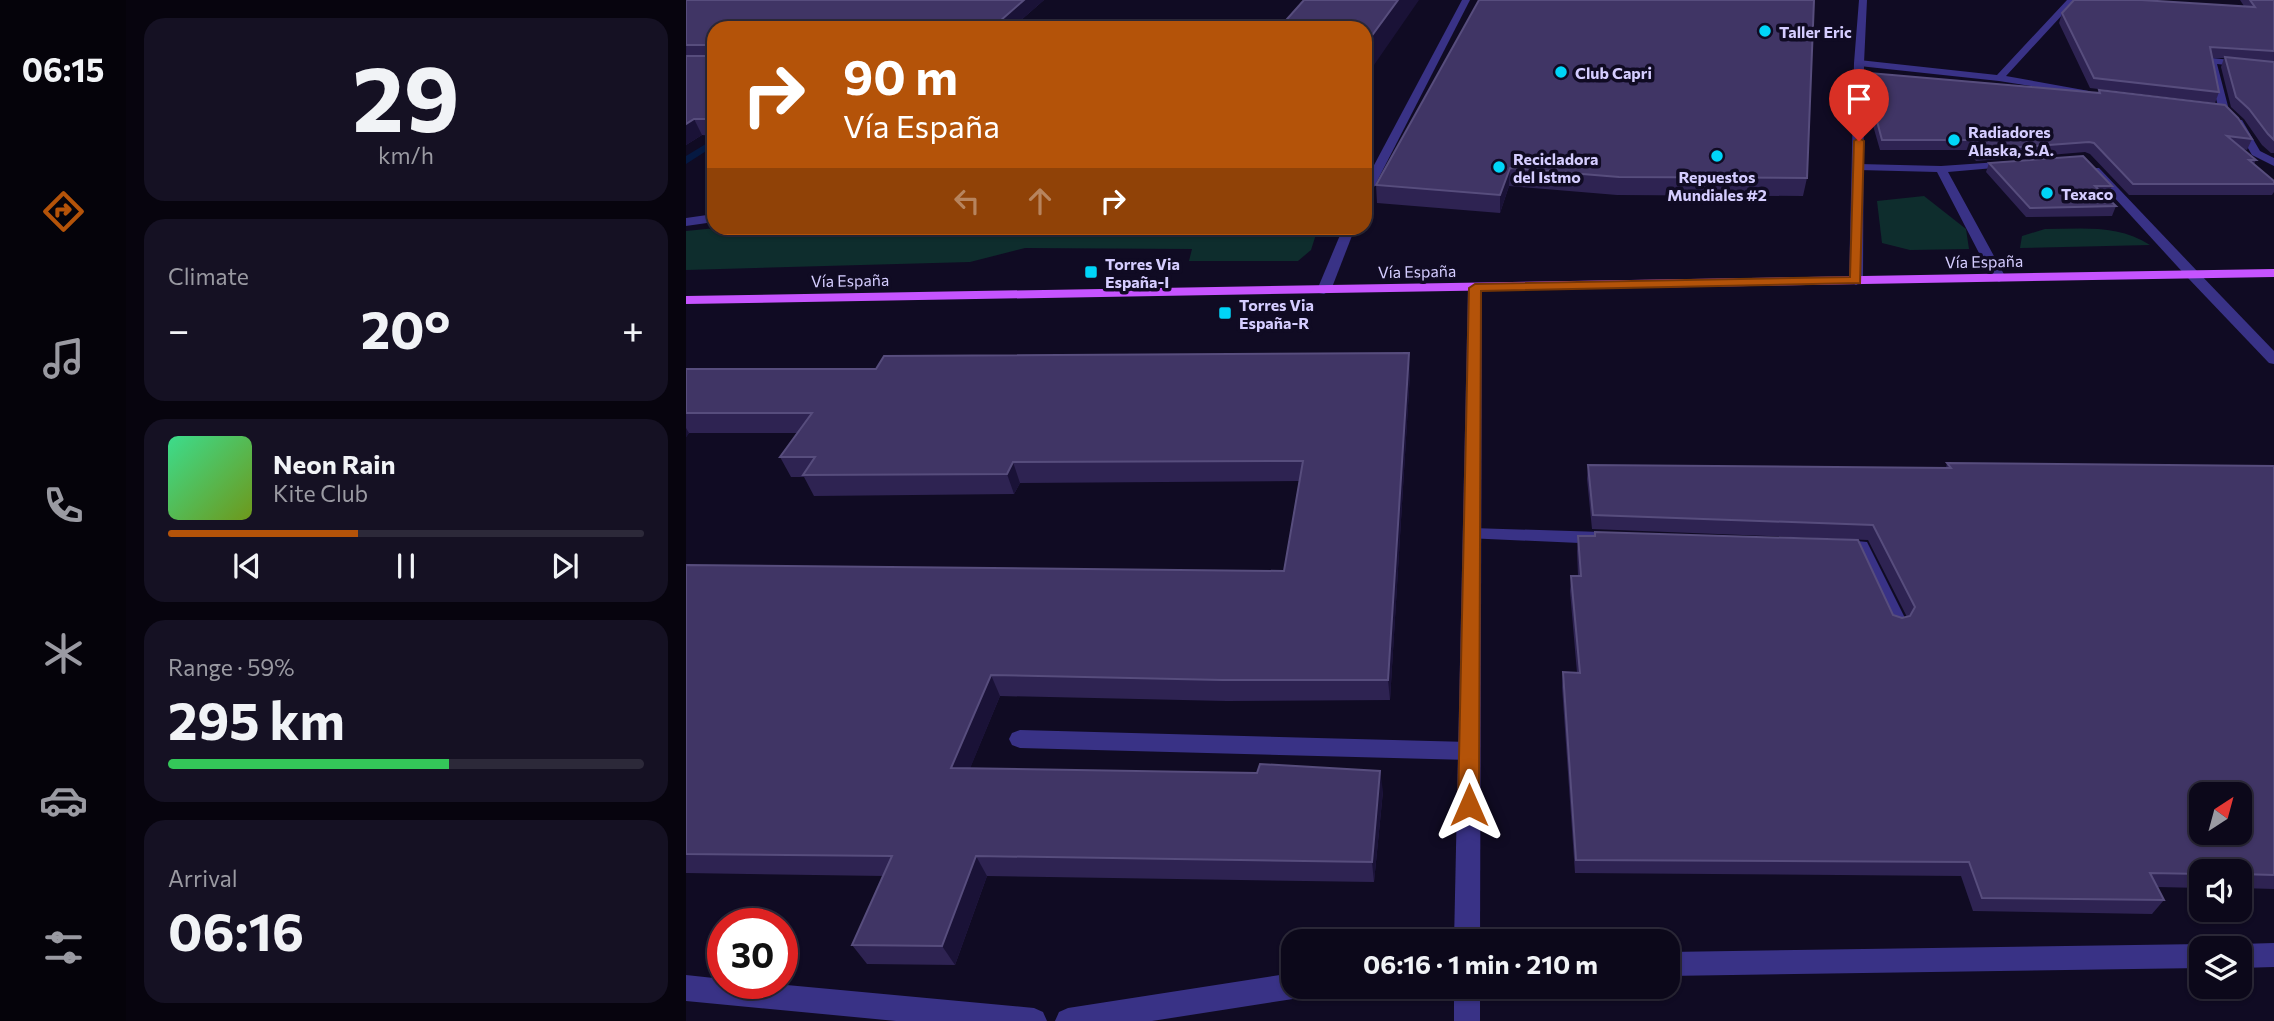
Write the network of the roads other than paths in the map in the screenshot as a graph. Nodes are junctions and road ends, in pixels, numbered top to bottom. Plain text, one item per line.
1 (1466, 0) edge
2 (1863, 0) edge
3 (2072, 0) edge
4 (1859, 63) junction
5 (2274, 67) edge
6 (1999, 78) junction
7 (2103, 96) edge
8 (2197, 106) edge
9 (2224, 110) junction
10 (2084, 159) edge
11 (2032, 162) edge
12 (2274, 163) edge
13 (1859, 167) junction
14 (1941, 169) junction
15 (1372, 180) edge
16 (707, 219) edge
17 (686, 222) edge
18 (1346, 235) edge
19 (2274, 273) edge
20 (2193, 275) junction
21 (1999, 278) junction
22 (1856, 281) junction
23 (1475, 288) junction
24 (1324, 290) junction
25 (686, 300) edge
26 (2274, 360) edge
27 (1472, 534) junction
28 (1625, 538) edge
29 (1819, 544) edge
30 (1897, 623) edge
31 (1020, 740) dead end
32 (1469, 751) junction
33 (1467, 929) edge
34 (2274, 955) edge
35 (2189, 956) edge
36 (2252, 956) edge
37 (1680, 964) edge
38 (686, 988) edge
39 (1281, 988) edge
40 (1467, 999) edge
41 (1034, 1021) edge
42 (1068, 1021) edge
43 (1466, 1021) edge

1 - 15 street
2 - 4 street
3 - 6 street
4 - 6 street
4 - 13 street
5 - 9 street
6 - 7 street
8 - 9 street
9 - 12 street
10 - 20 street
11 - 14 street
13 - 14 street
13 - 22 street
14 - 21 street
16 - 17 street
18 - 24 street
19 - 20 main road, Vía España
20 - 21 main road, Vía España
20 - 26 street
21 - 22 main road, Vía España
22 - 23 main road, Vía España
23 - 24 main road, Vía España
23 - 27 street
24 - 25 main road, Vía España
27 - 28 street
27 - 32 street
29 - 30 street
31 - 32 street
32 - 33 street
34 - 36 street
35 - 37 street
38 - 41 street
39 - 42 street
40 - 43 street

